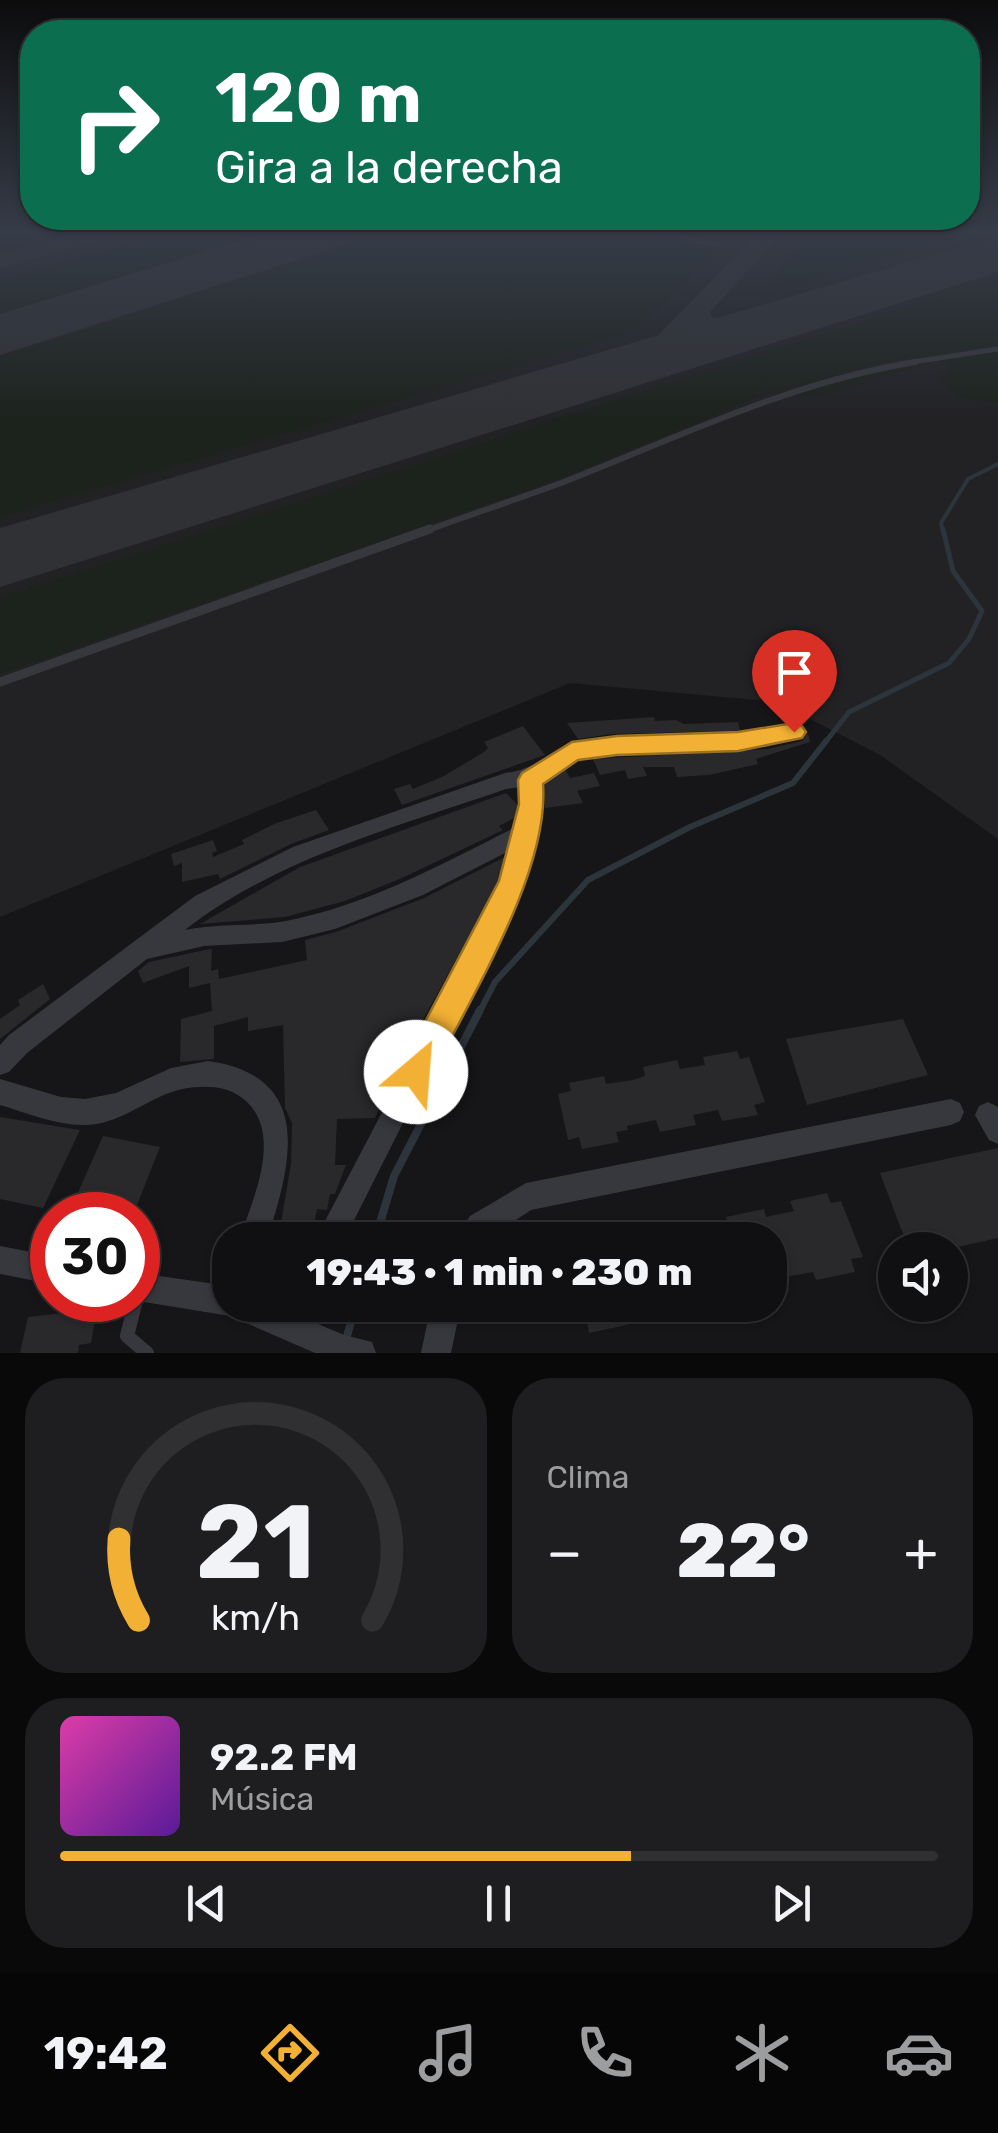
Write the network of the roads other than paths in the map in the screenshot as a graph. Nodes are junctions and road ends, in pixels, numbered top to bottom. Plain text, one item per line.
1 (998, 349) edge
2 (0, 682) edge
3 (794, 732) dead end
4 (530, 780) junction
5 (524, 833) junction
6 (143, 950) junction
7 (0, 1063) edge
8 (0, 1092) edge
9 (951, 1112) dead end
10 (258, 1222) edge
11 (338, 1222) edge
12 (486, 1222) edge
13 (0, 1260) edge
14 (30, 1266) edge
15 (160, 1295) edge
16 (212, 1299) edge
17 (129, 1322) edge
18 (302, 1322) edge
19 (442, 1322) edge
20 (147, 1353) edge
21 (360, 1353) edge
22 (436, 1353) edge

1 - 2 lane
3 - 4 street
4 - 5 street
4 - 6 street
5 - 6 street
5 - 11 street
6 - 7 street
8 - 10 street
9 - 12 street
13 - 14 street
15 - 16 street
17 - 20 lane
18 - 21 street
19 - 22 street

